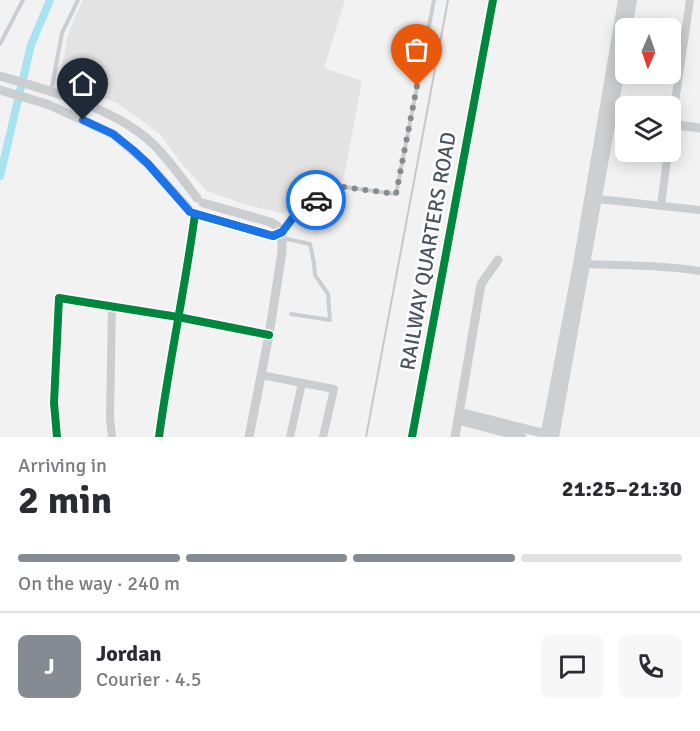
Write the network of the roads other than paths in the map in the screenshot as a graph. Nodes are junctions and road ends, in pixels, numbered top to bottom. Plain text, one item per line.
1 (22, 0) edge
2 (78, 0) edge
3 (434, 0) edge
4 (493, 0) edge
5 (623, 0) edge
6 (632, 0) edge
7 (690, 0) edge
8 (689, 12) junction
9 (700, 13) edge
10 (629, 18) edge
11 (0, 44) edge
12 (0, 76) edge
13 (615, 82) edge
14 (0, 90) edge
15 (51, 91) junction
16 (676, 96) edge
17 (607, 116) junction
18 (615, 117) edge
19 (681, 125) edge
20 (700, 128) edge
21 (667, 162) edge
22 (598, 199) junction
23 (200, 201) junction
24 (661, 206) junction
25 (700, 210) edge
26 (192, 211) junction
27 (282, 235) junction
28 (498, 261) dead end
29 (581, 264) junction
30 (700, 271) edge
31 (112, 306) junction
32 (291, 314) dead end
33 (178, 317) junction
34 (269, 334) junction
35 (261, 375) junction
36 (302, 383) junction
37 (459, 416) junction
38 (522, 435) edge
39 (551, 436) edge
40 (57, 437) edge
41 (112, 437) edge
42 (159, 437) edge
43 (249, 437) edge
44 (290, 437) edge
45 (323, 437) edge
46 (412, 437) edge
47 (455, 437) edge

1 - 11 lane
2 - 15 lane
3 - 27 lane
4 - 46 street, RAILWAY QUARTERS ROAD
5 - 17 main road
6 - 10 main road
7 - 8 street
8 - 9 street
8 - 16 street
12 - 15 street
13 - 17 main road
14 - 26 street
15 - 23 street
17 - 18 street
17 - 22 main road
17 - 29 main road
19 - 20 street
21 - 24 street
22 - 24 street
22 - 29 main road
23 - 26 street
23 - 27 street
24 - 25 street
26 - 27 street
26 - 33 street
27 - 32 lane
27 - 34 street
28 - 37 street
29 - 30 street
29 - 39 main road
31 - 33 street
31 - 40 street
31 - 41 street
33 - 34 street
33 - 42 street
34 - 35 street
35 - 36 street
35 - 43 street
36 - 44 street
36 - 45 street
37 - 38 street
37 - 47 street
38 - 39 street

